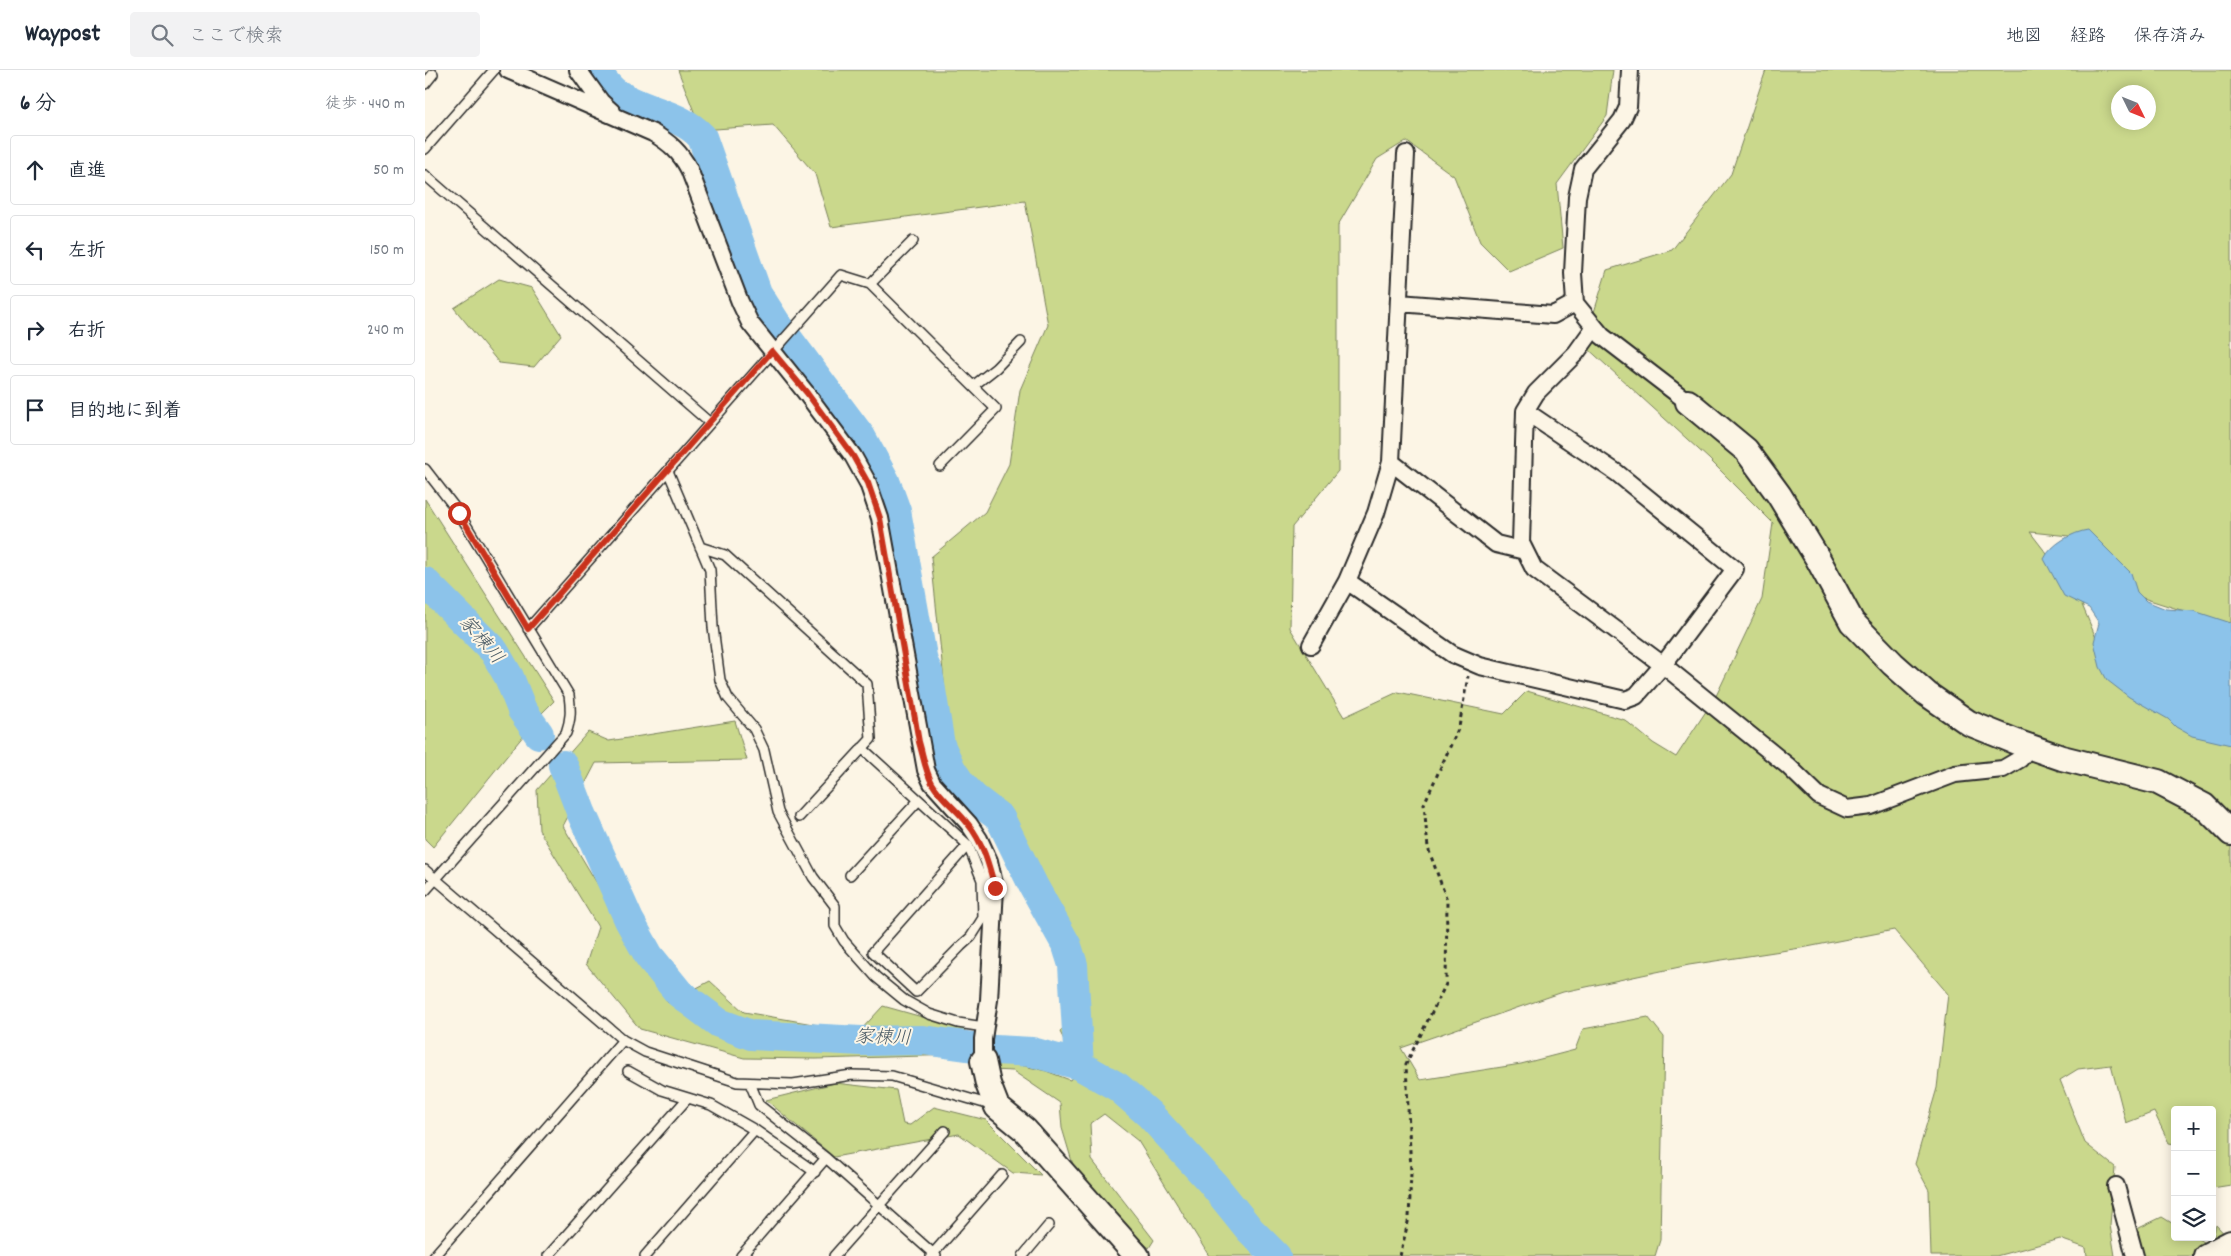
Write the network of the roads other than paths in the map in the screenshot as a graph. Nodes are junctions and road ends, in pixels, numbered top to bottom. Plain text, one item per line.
1 (494, 70) edge
2 (508, 70) edge
3 (578, 70) edge
4 (1630, 70) edge
5 (433, 74) dead end
6 (425, 84) edge
7 (617, 118) junction
8 (425, 149) edge
9 (1406, 154) dead end
10 (425, 176) edge
11 (913, 241) dead end
12 (870, 284) junction
13 (1575, 303) junction
14 (1399, 304) junction
15 (1594, 328) junction
16 (1021, 342) dead end
17 (772, 351) junction
18 (973, 386) junction
19 (1688, 402) joint
20 (1525, 411) junction
21 (710, 423) junction
22 (1391, 462) junction
23 (940, 466) dead end
24 (425, 469) edge
25 (668, 471) junction
26 (700, 547) junction
27 (1525, 551) junction
28 (1347, 581) junction
29 (528, 629) junction
30 (1311, 645) dead end
31 (1663, 665) junction
32 (2030, 746) junction
33 (863, 748) junction
34 (919, 800) junction
35 (799, 817) dead end
36 (2231, 833) edge
37 (968, 845) junction
38 (425, 870) edge
39 (850, 875) dead end
40 (435, 879) junction
41 (425, 890) edge
42 (623, 1040) junction
43 (983, 1042) junction
44 (629, 1071) dead end
45 (750, 1083) junction
46 (687, 1099) junction
47 (997, 1107) junction
48 (755, 1130) junction
49 (945, 1131) dead end
50 (826, 1158) junction
51 (815, 1172) junction
52 (1002, 1175) dead end
53 (2116, 1186) dead end
54 (879, 1204) junction
55 (1049, 1225) dead end
56 (2231, 1243) edge
57 (933, 1255) edge
58 (434, 1256) edge
59 (548, 1256) edge
60 (645, 1256) edge
61 (741, 1256) edge
62 (834, 1256) edge
63 (1023, 1256) edge
64 (1137, 1256) edge
65 (2135, 1256) edge
66 (2205, 1256) edge

1 - 8 lane
2 - 7 street
3 - 7 street
4 - 13 street
5 - 6 lane
7 - 17 street
9 - 14 street
10 - 21 lane
11 - 12 lane
12 - 17 lane
12 - 18 lane
13 - 14 street
13 - 15 street
14 - 22 street
15 - 19 street
15 - 20 street
16 - 18 lane
17 - 21 lane
17 - 43 street
18 - 23 lane
19 - 32 street
20 - 27 street
20 - 31 street
21 - 25 lane
22 - 27 street
22 - 28 street
24 - 29 lane
25 - 26 lane
25 - 29 lane
26 - 33 lane
26 - 43 lane
27 - 31 street
28 - 30 street
28 - 31 street
29 - 40 lane
31 - 32 street
32 - 36 street
33 - 34 lane
33 - 35 lane
34 - 37 lane
34 - 39 lane
37 - 37 lane
38 - 40 lane
40 - 41 lane
40 - 42 lane
42 - 45 lane
42 - 58 lane
43 - 47 street
44 - 46 lane
45 - 47 lane
45 - 50 lane
46 - 48 lane
46 - 59 lane
47 - 64 street
48 - 51 lane
48 - 60 lane
49 - 54 lane
50 - 51 lane
50 - 54 lane
51 - 61 lane
52 - 57 lane
53 - 65 street
54 - 57 lane
54 - 62 lane
55 - 63 lane
56 - 66 street

